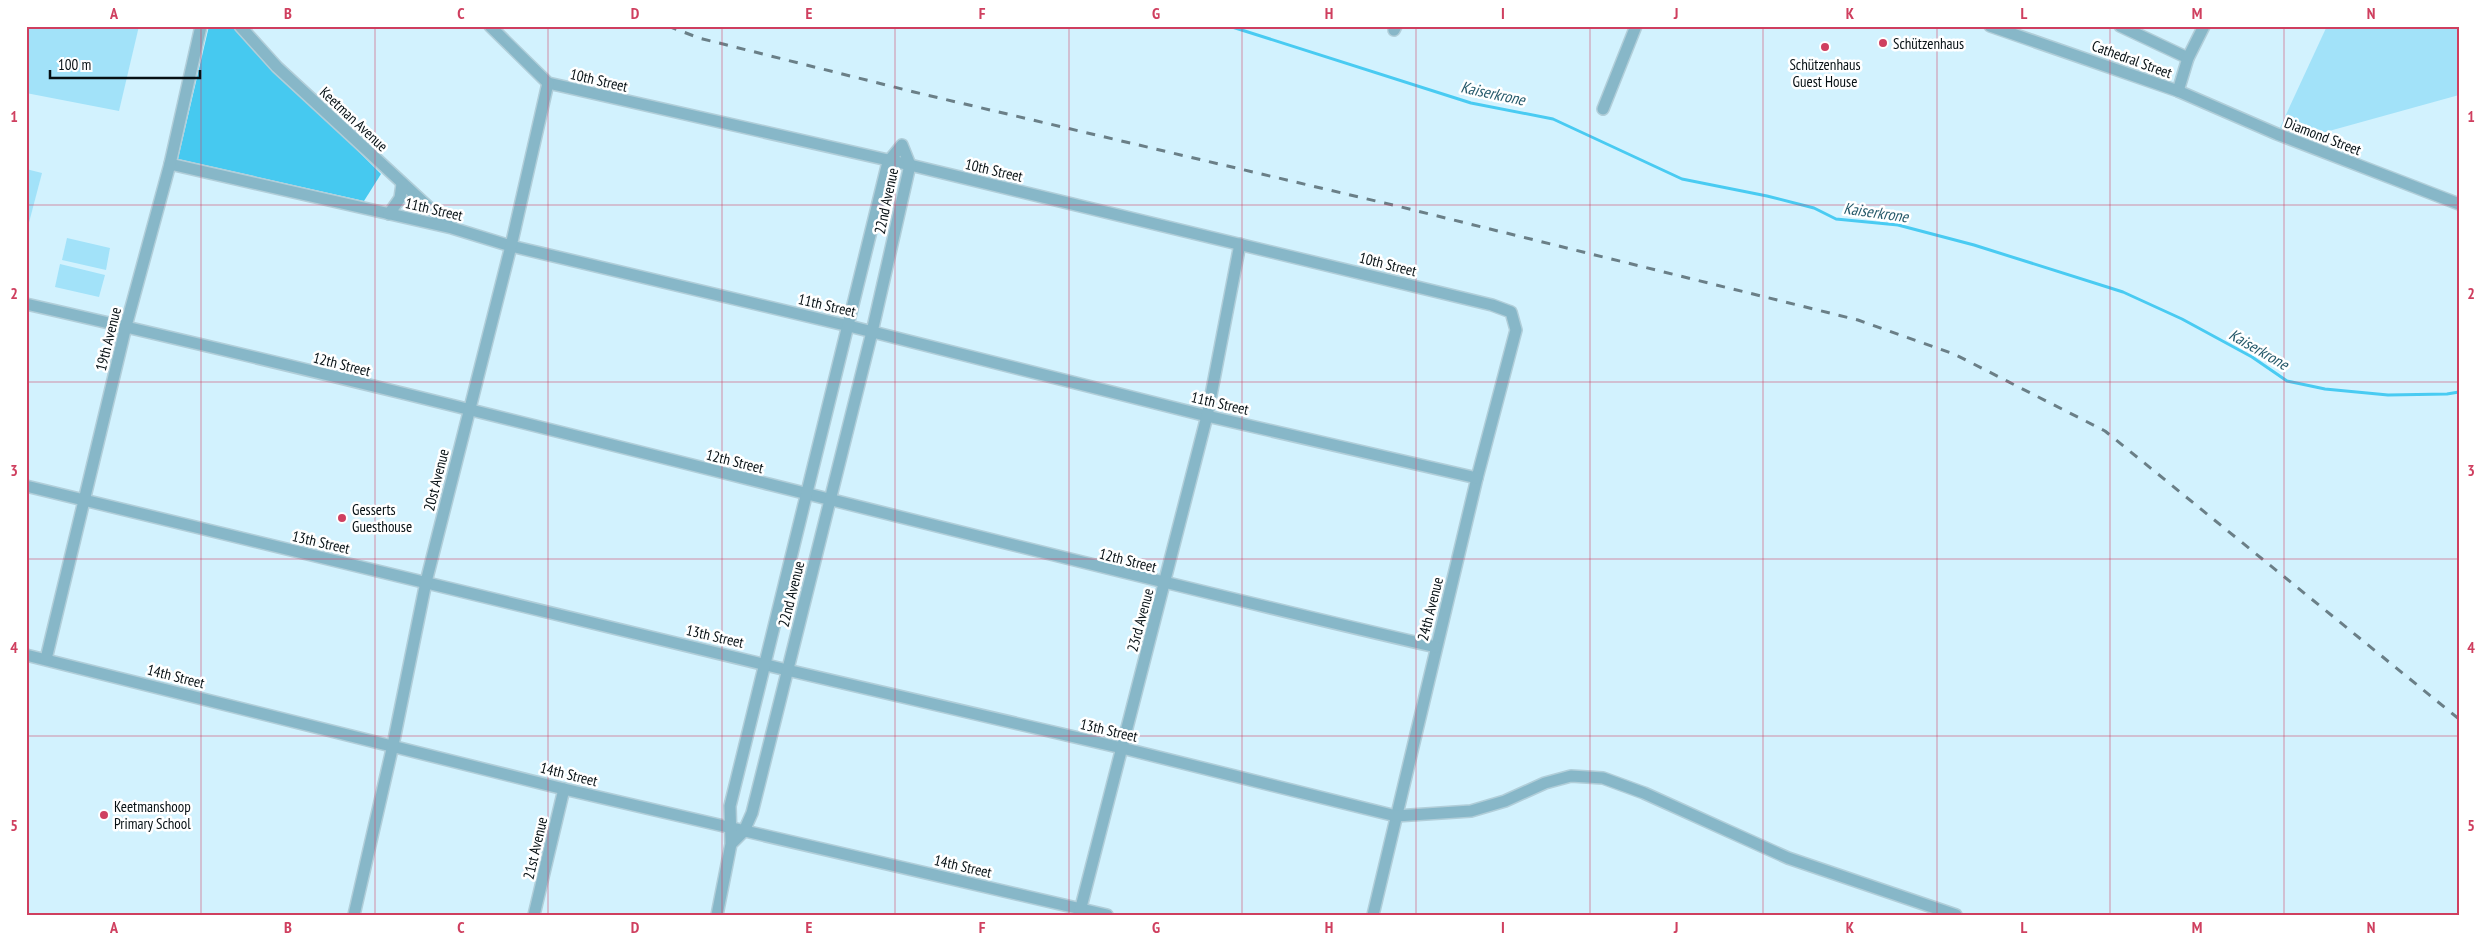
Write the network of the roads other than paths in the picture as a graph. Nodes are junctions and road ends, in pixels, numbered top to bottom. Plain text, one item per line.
1 (200, 26) edge
2 (240, 26) edge
3 (490, 26) edge
4 (1636, 26) edge
5 (1990, 26) edge
6 (2120, 26) edge
7 (2204, 26) edge
8 (2188, 58) junction
9 (548, 83) junction
10 (2178, 91) junction
11 (1603, 109) dead end
12 (888, 162) junction
13 (170, 164) junction
14 (910, 165) junction
15 (402, 184) junction
16 (2459, 204) edge
17 (389, 214) junction
18 (452, 228) junction
19 (1240, 244) junction
20 (510, 246) junction
21 (26, 304) edge
22 (1511, 312) joint
23 (126, 326) junction
24 (849, 326) junction
25 (872, 332) junction
26 (468, 410) junction
27 (1207, 416) junction
28 (1477, 478) junction
29 (26, 486) edge
30 (807, 495) junction
31 (85, 501) junction
32 (830, 501) junction
33 (426, 582) junction
34 (1165, 584) junction
35 (1436, 647) junction
36 (26, 654) edge
37 (46, 659) junction
38 (765, 663) junction
39 (787, 670) junction
40 (393, 745) junction
41 (1122, 748) junction
42 (564, 789) junction
43 (1396, 816) junction
44 (730, 827) junction
45 (744, 831) junction
46 (731, 844) junction
47 (1080, 912) edge
48 (354, 915) edge
49 (534, 915) edge
50 (717, 915) edge
51 (1107, 915) edge
52 (1373, 915) edge
53 (1956, 915) edge

1 - 13 street, 19th Avenue
2 - 15 street, Keetman Avenue
3 - 9 street, 10th Street
4 - 11 street
5 - 10 street, Cathedral Street
6 - 8 street
7 - 8 street
8 - 10 street
9 - 12 street, 10th Street
9 - 20 street, 20st Avenue
10 - 16 street, Diamond Street
12 - 14 street, 10th Street
12 - 14 street, 22nd Avenue
12 - 24 street, 22nd Avenue
13 - 17 street, 11th Street
13 - 23 street, 19th Avenue
14 - 19 street, 10th Street
14 - 25 street, 22nd Avenue
15 - 17 street
15 - 18 street, Keetman Avenue
17 - 18 street, 11th Street
18 - 20 street, 11th Street
19 - 22 street, 10th Street
19 - 27 street, 23rd Avenue
20 - 24 street, 11th Street
20 - 26 street, 20st Avenue
21 - 23 street, 12th Street
22 - 28 street, 24th Avenue
23 - 26 street, 12th Street
23 - 31 street, 19th Avenue
24 - 25 street, 11th Street
24 - 30 street, 22nd Avenue
25 - 27 street, 11th Street
25 - 32 street, 22nd Avenue
26 - 30 street, 12th Street
26 - 33 street, 20st Avenue
27 - 28 street, 11th Street
27 - 34 street, 23rd Avenue
28 - 35 street, 24th Avenue
29 - 31 street, 13th Street
30 - 32 street, 12th Street
30 - 38 street, 22nd Avenue
31 - 33 street, 13th Street
31 - 37 street, 19th Avenue
32 - 34 street, 12th Street
32 - 39 street, 22nd Avenue
33 - 38 street, 13th Street
33 - 40 street, 20st Avenue
34 - 35 street, 12th Street
34 - 41 street, 23rd Avenue
35 - 43 street, 24th Avenue
36 - 37 street, 14th Street
37 - 40 street, 14th Street
38 - 39 street, 13th Street
38 - 44 street, 22nd Avenue
39 - 41 street, 13th Street
39 - 45 street, 22nd Avenue
40 - 42 street, 14th Street
40 - 48 street, 20st Avenue
41 - 43 street, 13th Street
41 - 47 street, 23rd Avenue
42 - 44 street, 14th Street
42 - 49 street, 21st Avenue
43 - 52 street, 24th Avenue
43 - 53 street, 13th Street
44 - 45 street, 14th Street
44 - 46 street, 22nd Avenue
45 - 46 street, 22nd Avenue
45 - 47 street, 14th Street
46 - 50 street, 22nd Avenue
47 - 51 street, 14th Street

